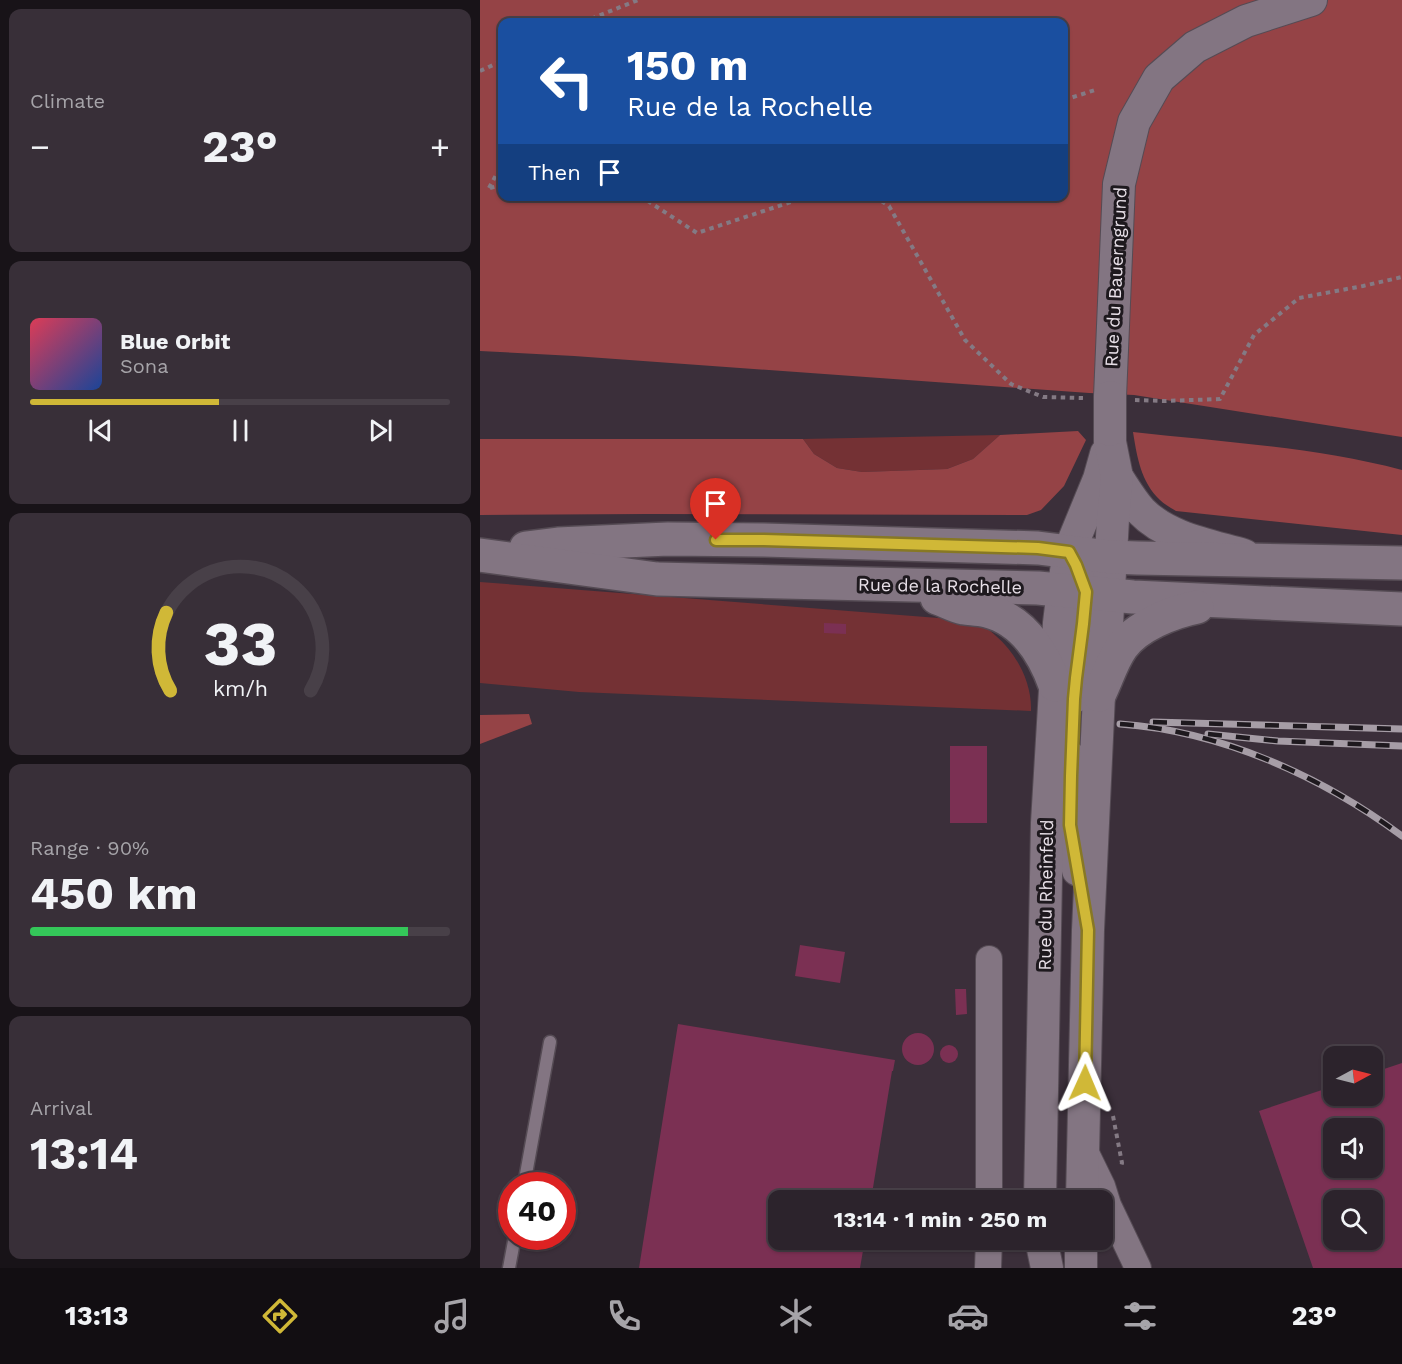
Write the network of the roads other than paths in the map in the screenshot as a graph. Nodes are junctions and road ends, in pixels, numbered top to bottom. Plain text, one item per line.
1 (1311, 0) edge
2 (1110, 436) junction
3 (1117, 477) junction
4 (1069, 552) junction
5 (480, 555) edge
6 (1110, 557) junction
7 (1259, 560) junction
8 (1402, 563) edge
9 (904, 586) junction
10 (1086, 592) junction
11 (1220, 602) junction
12 (1402, 609) edge
13 (1055, 685) junction
14 (1100, 695) junction
15 (1088, 930) junction
16 (989, 959) dead end
17 (550, 1042) dead end
18 (1084, 1149) junction
19 (526, 1172) edge
20 (988, 1190) edge
21 (1040, 1190) edge
22 (1082, 1190) edge
23 (512, 1250) edge
24 (988, 1250) edge
25 (1043, 1250) edge
26 (1082, 1250) edge
27 (509, 1268) edge
28 (988, 1268) edge
29 (1047, 1268) edge
30 (1081, 1268) edge
31 (1138, 1268) edge

1 - 2 street, Rue du Bauerngrund, bridge
2 - 3 street, Rue du Bauerngrund
2 - 4 street, Rue du Bauerngrund
3 - 6 street, Rue du Bauerngrund
3 - 7 street
4 - 5 main road, Rue de la Rochelle
4 - 6 main road, Rue de la Rochelle
4 - 10 street, Rue du Bauerngrund
5 - 9 main road, Rue de la Rochelle
6 - 7 main road, Rue de la Rochelle
6 - 10 street, Rue du Rheinfeld
7 - 8 main road, Rue de la Rochelle
9 - 10 main road, Rue de la Rochelle
9 - 13 main road
10 - 11 main road, Rue de la Rochelle
10 - 13 street, Rue du Rheinfeld
10 - 14 street, Rue du Rheinfeld
10 - 15 street, Rue du Rheinfeld
11 - 12 main road, Rue de la Rochelle
11 - 14 main road
13 - 21 street, Rue du Rheinfeld
14 - 15 street, Rue du Rheinfeld
15 - 18 street, Rue du Rheinfeld
16 - 20 street
17 - 19 lane
18 - 22 street, Rue du Rheinfeld
18 - 31 street
23 - 27 lane
24 - 28 street
25 - 29 street
26 - 30 street

